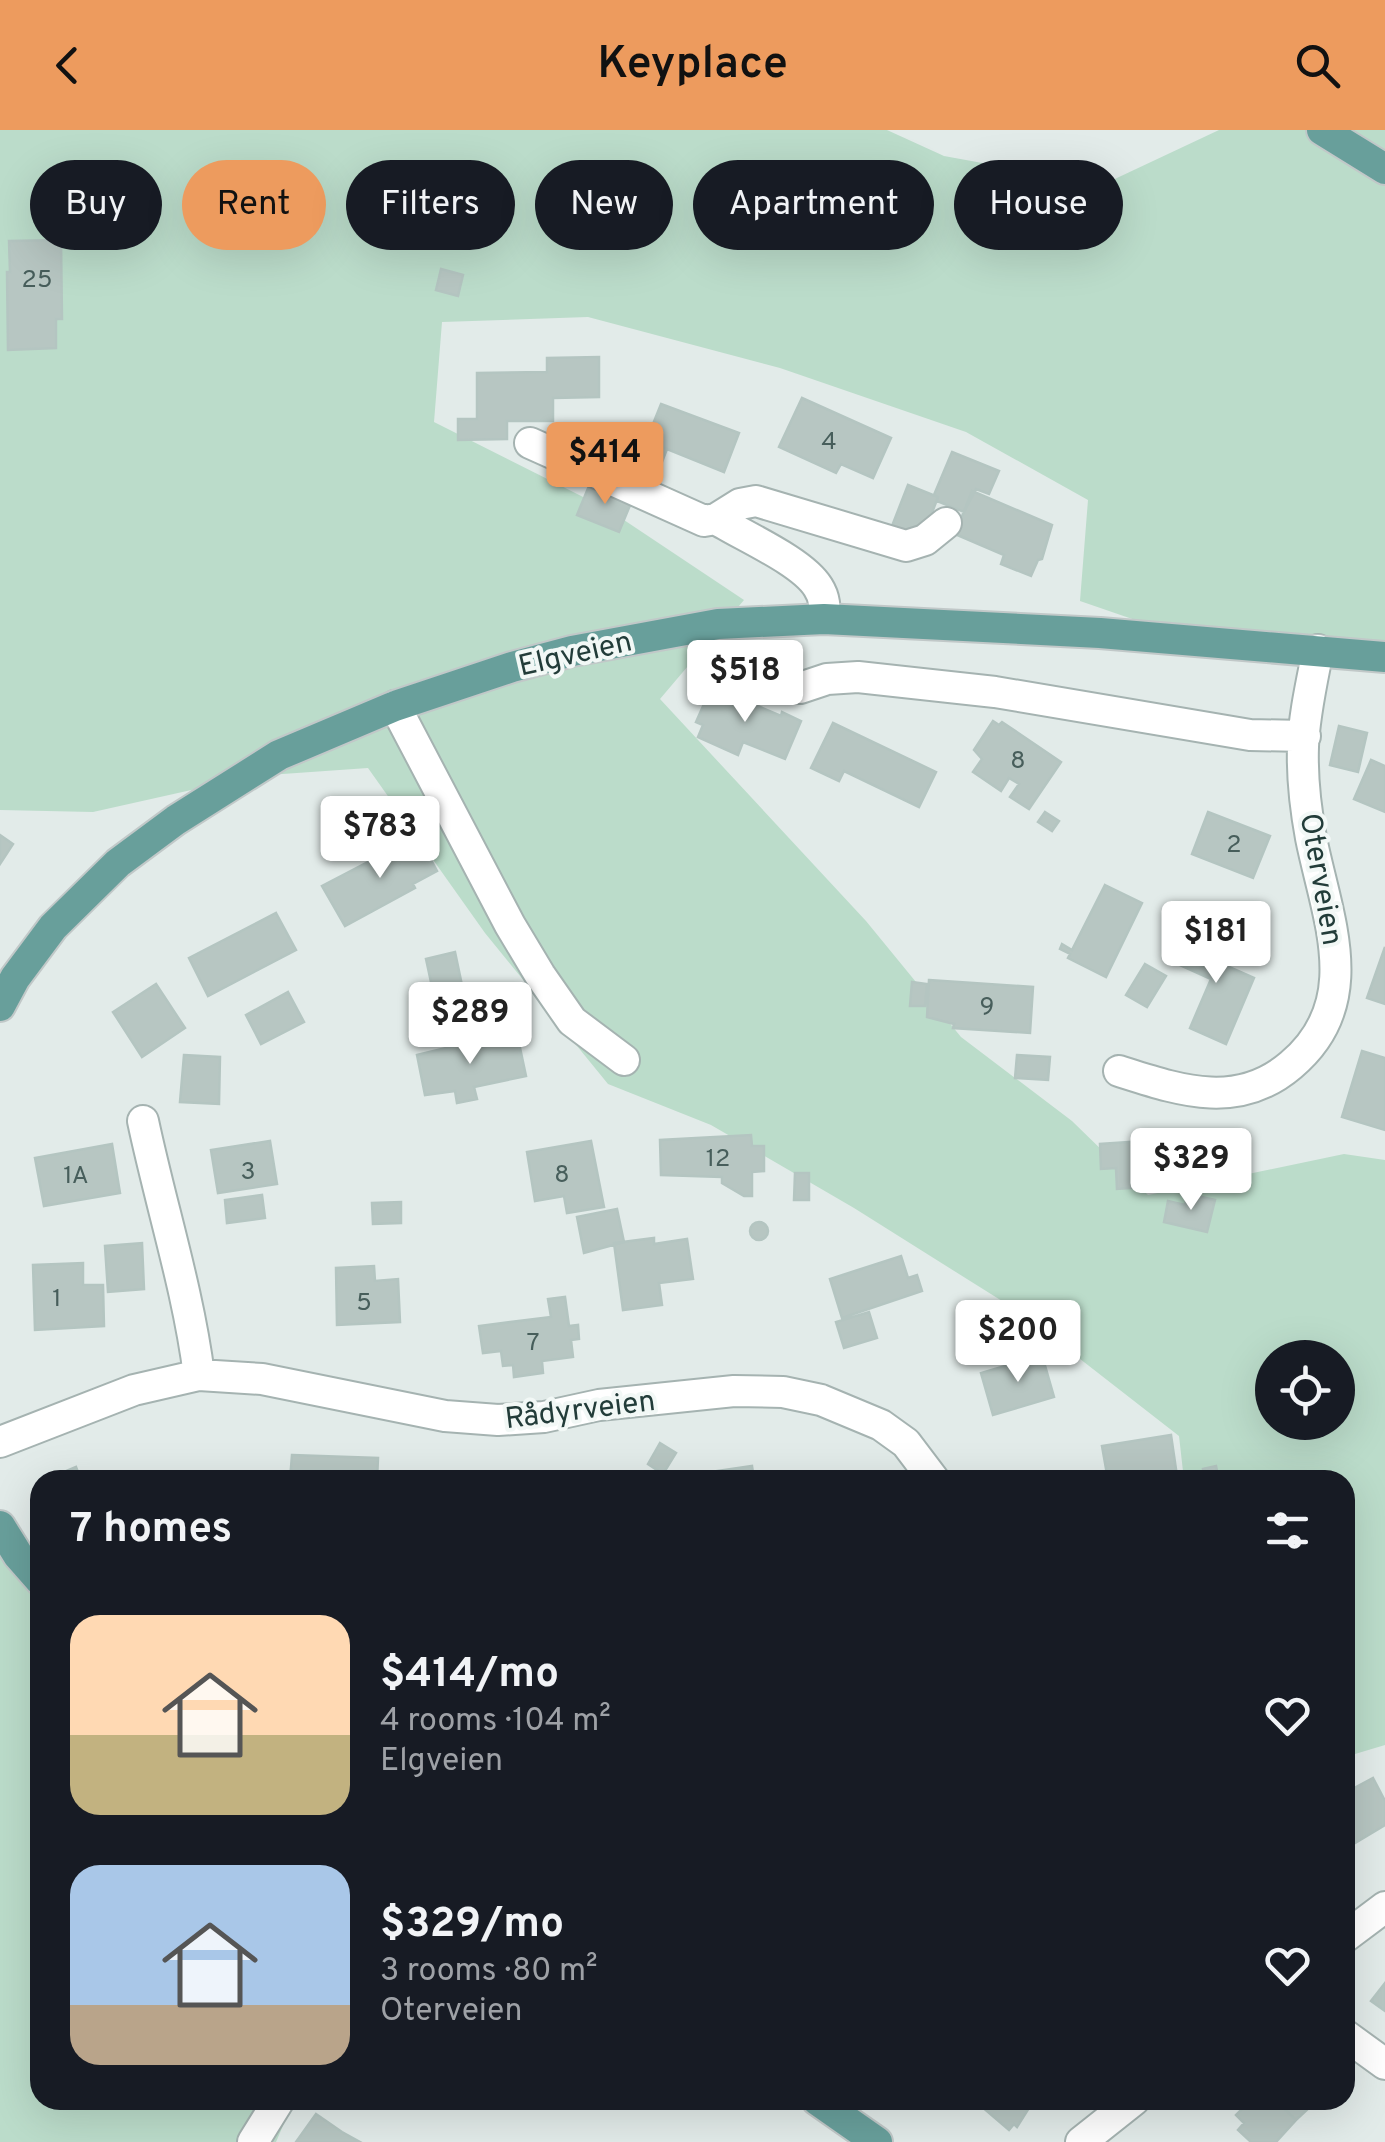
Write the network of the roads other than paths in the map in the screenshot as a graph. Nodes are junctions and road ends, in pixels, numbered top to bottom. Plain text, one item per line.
1 (1322, 130) edge
2 (1385, 169) edge
3 (530, 443) dead end
4 (716, 520) junction
5 (946, 524) dead end
6 (824, 619) junction
7 (1318, 650) junction
8 (1385, 658) edge
9 (800, 688) dead end
10 (395, 706) junction
11 (1304, 736) junction
12 (0, 1006) edge
13 (624, 1060) dead end
14 (1119, 1071) dead end
15 (143, 1121) dead end
16 (199, 1375) junction
17 (0, 1442) edge
18 (926, 1470) edge
19 (0, 1526) edge
20 (30, 1569) edge
21 (1385, 1907) edge
22 (1355, 1930) edge
23 (1355, 2042) edge
24 (1385, 2064) edge
25 (273, 2110) edge
26 (831, 2110) edge
27 (1121, 2110) edge
28 (253, 2142) edge
29 (877, 2142) edge
30 (1081, 2142) edge

1 - 2 main road
3 - 4 street
4 - 5 street
4 - 6 street
6 - 7 main road, Elgveien
6 - 10 main road, Elgveien
7 - 8 main road, Elgveien
7 - 11 street, Oterveien
9 - 11 street
10 - 12 main road, Elgveien
10 - 13 street
11 - 14 street, Oterveien
15 - 16 street
16 - 17 street, Rådyrveien
16 - 18 street, Rådyrveien
19 - 20 main road
21 - 22 street
23 - 24 street
25 - 28 street
26 - 29 main road
27 - 30 street

